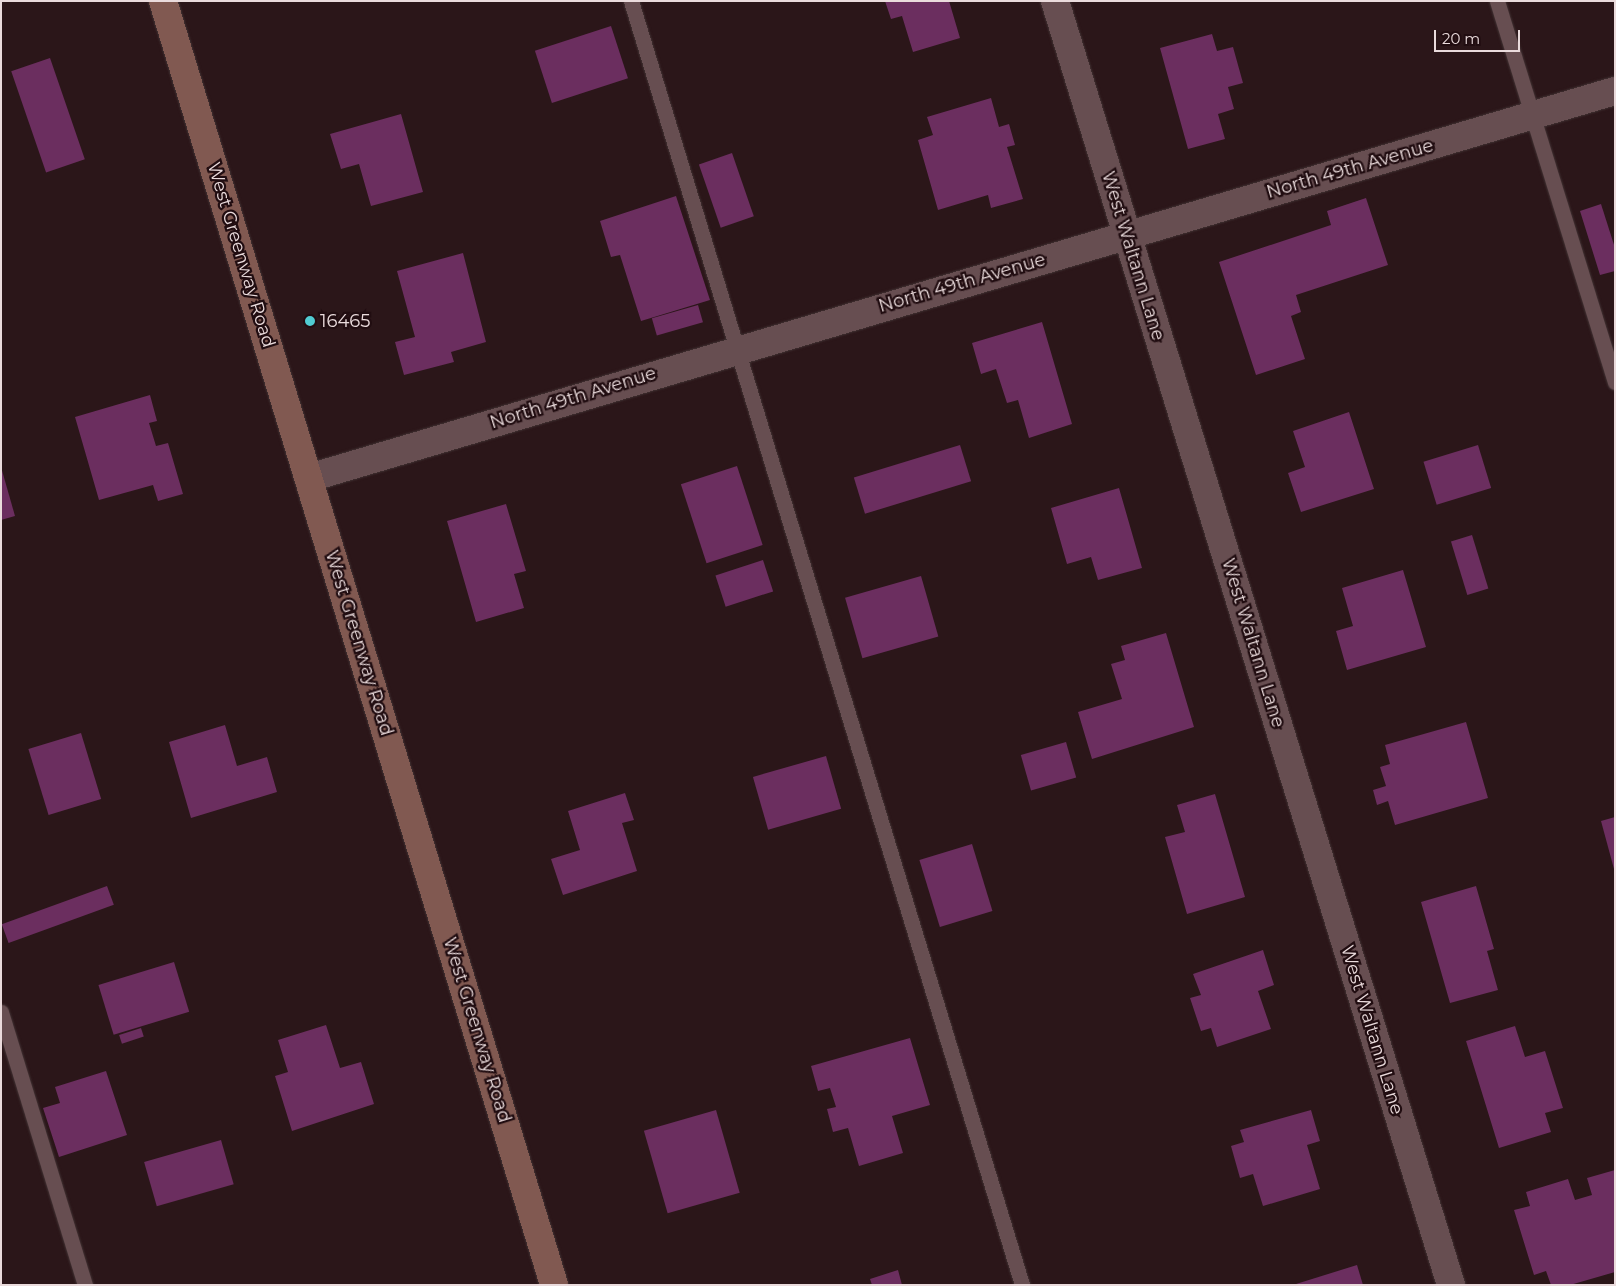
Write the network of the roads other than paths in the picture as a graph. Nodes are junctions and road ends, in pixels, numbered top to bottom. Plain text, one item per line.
1 (162, 1) edge
2 (631, 1) edge
3 (1055, 1) edge
4 (1497, 1) edge
5 (1615, 90) edge
6 (1532, 115) junction
7 (1126, 235) junction
8 (737, 349) junction
9 (1615, 382) edge
10 (309, 478) junction
11 (1, 1012) edge
12 (85, 1285) edge
13 (554, 1285) edge
14 (1022, 1285) edge
15 (1451, 1285) edge

1 - 10 main road, West Greenway Road
2 - 8 lane
3 - 7 street, West Waltann Lane
4 - 6 lane
5 - 6 street, North 49th Avenue
6 - 7 street, North 49th Avenue
6 - 9 lane
7 - 8 street, North 49th Avenue
7 - 15 street, West Waltann Lane
8 - 10 street, North 49th Avenue
8 - 14 lane
10 - 13 main road, West Greenway Road
11 - 12 lane

